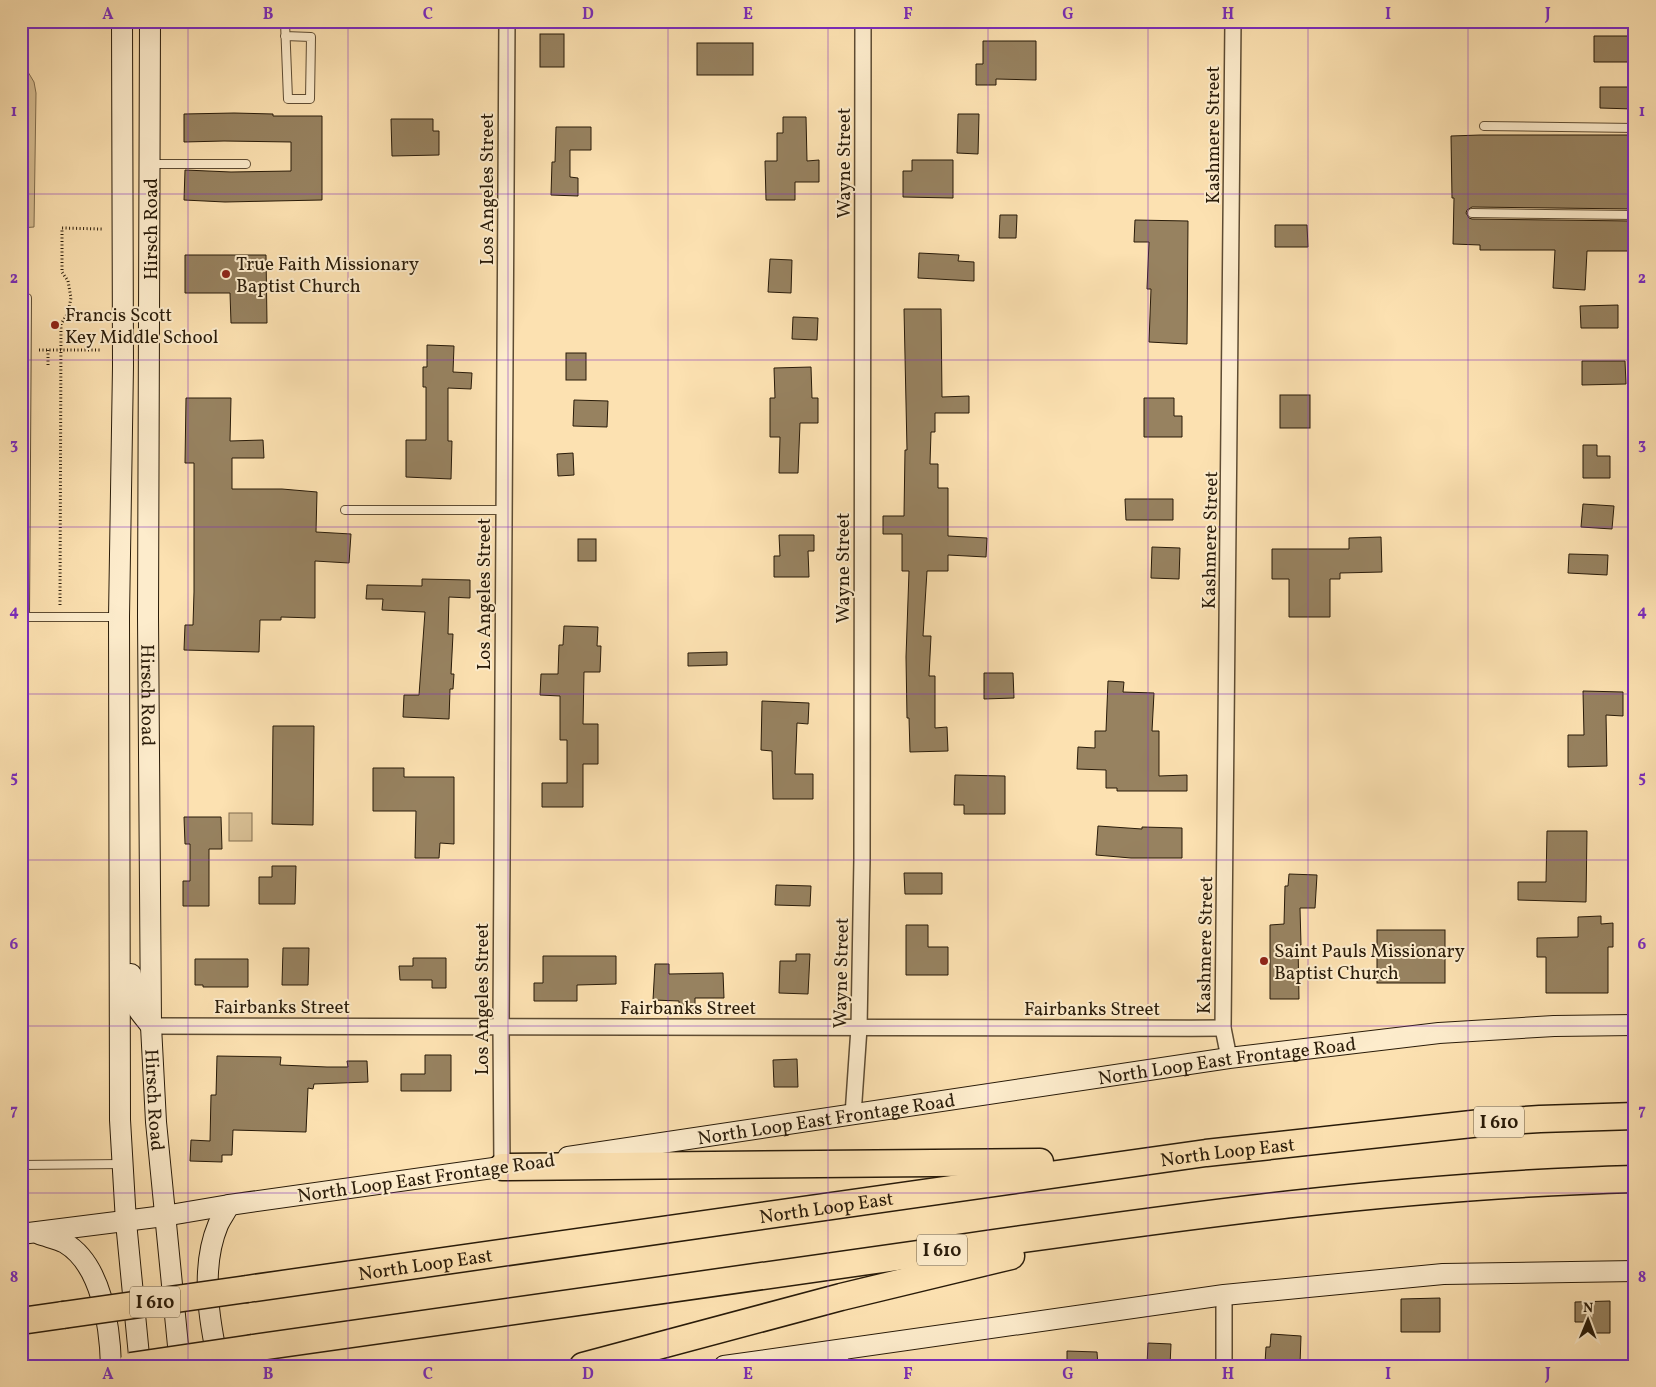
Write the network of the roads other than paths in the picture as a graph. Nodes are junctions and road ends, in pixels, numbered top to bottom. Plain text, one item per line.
1 (122, 21) edge
2 (150, 21) edge
3 (192, 21) edge
4 (506, 21) edge
5 (863, 21) edge
6 (1233, 21) edge
7 (228, 22) edge
8 (272, 22) edge
9 (285, 36) junction
10 (1484, 126) dead end
11 (1635, 128) edge
12 (150, 164) junction
13 (246, 164) dead end
14 (1472, 213) dead end
15 (1635, 215) edge
16 (27, 298) dead end
17 (122, 304) junction
18 (150, 304) junction
19 (345, 510) dead end
20 (504, 510) junction
21 (23, 617) edge
22 (119, 617) junction
23 (148, 617) junction
24 (119, 859) junction
25 (1635, 1025) edge
26 (151, 1026) junction
27 (501, 1026) junction
28 (859, 1028) junction
29 (1223, 1028) junction
30 (1229, 1058) junction
31 (853, 1116) junction
32 (1635, 1116) edge
33 (1141, 1162) junction
34 (122, 1164) junction
35 (21, 1165) edge
36 (502, 1167) junction
37 (1635, 1179) edge
38 (229, 1205) junction
39 (164, 1216) junction
40 (1167, 1218) junction
41 (126, 1222) junction
42 (28, 1233) edge
43 (1635, 1271) edge
44 (1224, 1295) junction
45 (21, 1321) edge
46 (841, 1358) edge
47 (110, 1366) edge
48 (131, 1366) edge
49 (140, 1366) edge
50 (180, 1366) edge
51 (219, 1366) edge
52 (583, 1366) edge
53 (724, 1366) edge
54 (1224, 1366) edge

1 - 17 main road, Hirsch Road
2 - 12 main road, Hirsch Road
3 - 7 lane
4 - 20 street, Los Angeles Street
5 - 28 street, Wayne Street
6 - 29 street, Kashmere Street
7 - 8 lane
8 - 9 lane
9 - 9 lane
10 - 11 lane
12 - 13 lane
12 - 18 main road, Hirsch Road
14 - 15 lane
16 - 21 lane
17 - 18 main road
17 - 22 main road, Hirsch Road
18 - 23 main road, Hirsch Road
19 - 20 lane
20 - 27 street, Los Angeles Street
21 - 22 lane
22 - 23 main road
22 - 24 main road, Hirsch Road
23 - 26 main road, Hirsch Road
24 - 26 main road
24 - 34 main road, Hirsch Road
25 - 30 main road, North Loop East Frontage Road
26 - 27 street, Fairbanks Street
26 - 39 main road, Hirsch Road
27 - 28 street, Fairbanks Street
27 - 36 street, Los Angeles Street
28 - 29 street, Fairbanks Street
28 - 31 street, Wayne Street
29 - 30 street, Kashmere Street
30 - 31 main road, North Loop East Frontage Road
31 - 36 main road, North Loop East Frontage Road
32 - 33 highway, North Loop East / I 610
33 - 36 highway
33 - 45 highway, North Loop East / I 610, bridge
34 - 35 lane
34 - 41 main road, Hirsch Road
36 - 38 main road, North Loop East Frontage Road
37 - 40 highway, I 610
38 - 39 main road, North Loop East Frontage Road
38 - 51 main road
39 - 41 main road, North Loop East Frontage Road
39 - 50 main road, Hirsch Road
40 - 48 highway, I 610, bridge
40 - 52 highway
41 - 42 main road, North Loop East Frontage Road
41 - 49 main road, Hirsch Road
42 - 47 main road
43 - 44 main road
44 - 46 main road
44 - 54 street
46 - 53 main road

